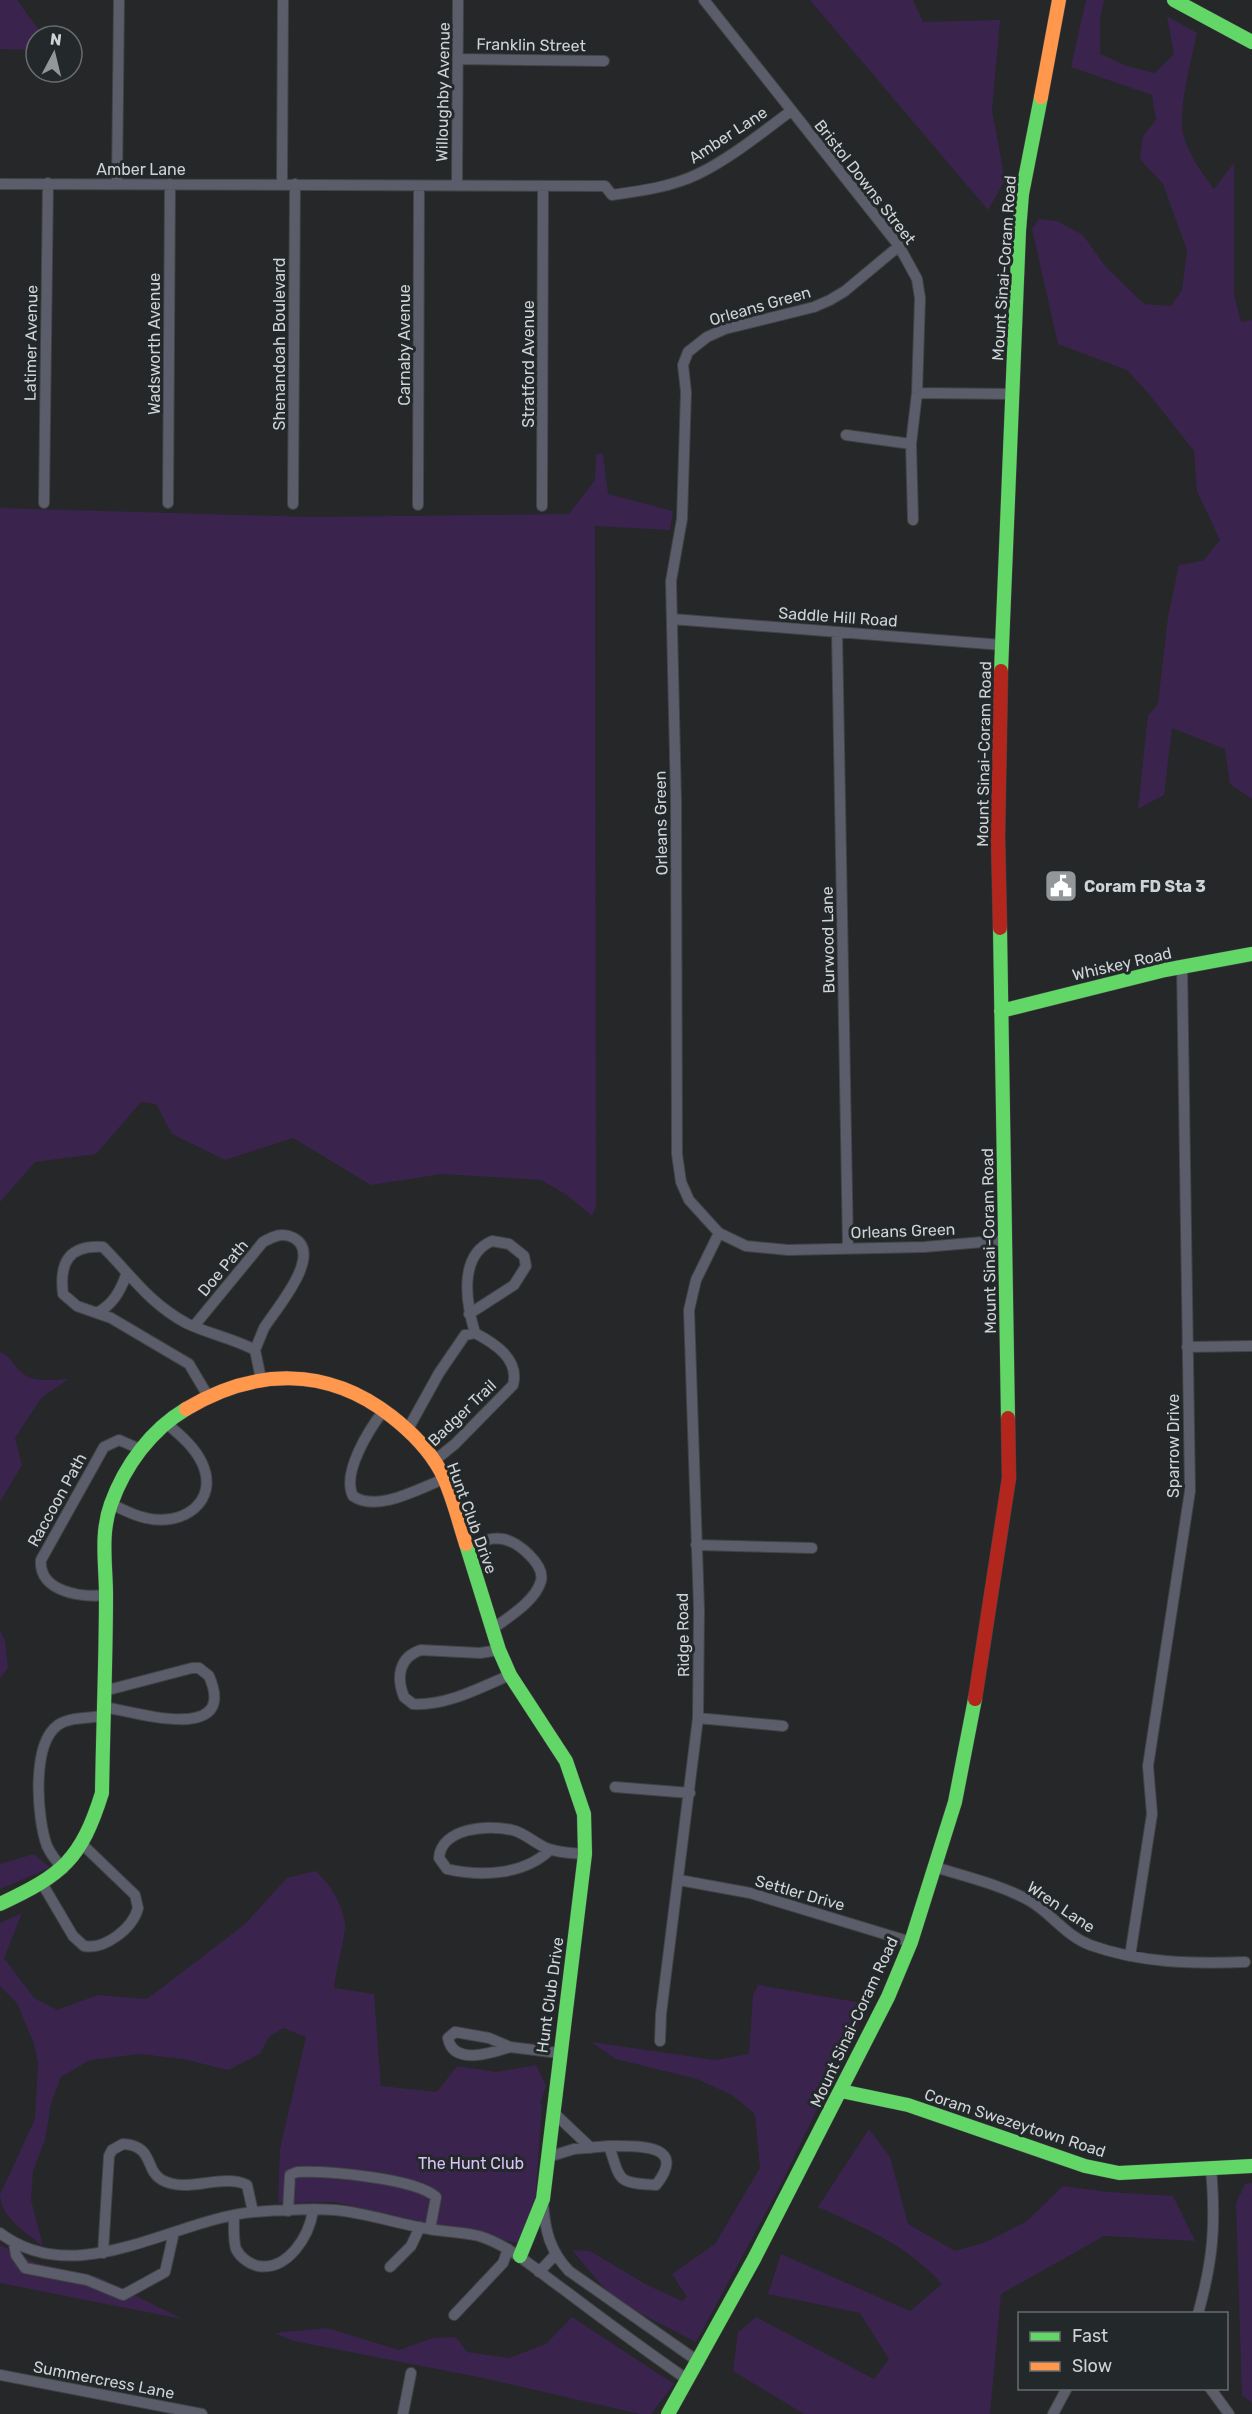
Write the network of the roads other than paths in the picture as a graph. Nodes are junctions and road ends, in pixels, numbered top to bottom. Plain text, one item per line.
1 (119, 0) edge
2 (283, 0) edge
3 (458, 0) edge
4 (704, 0) edge
5 (1059, 0) edge
6 (1174, 0) edge
7 (1252, 42) edge
8 (458, 59) junction
9 (604, 61) dead end
10 (791, 111) junction
11 (48, 183) junction
12 (0, 184) edge
13 (117, 184) junction
14 (170, 184) junction
15 (282, 184) junction
16 (295, 184) junction
17 (457, 185) junction
18 (418, 186) junction
19 (543, 186) junction
20 (899, 246) junction
21 (917, 393) junction
22 (1012, 394) junction
23 (846, 435) dead end
24 (911, 444) junction
25 (44, 503) dead end
26 (168, 503) dead end
27 (293, 504) dead end
28 (418, 505) dead end
29 (542, 506) dead end
30 (913, 520) dead end
31 (672, 619) junction
32 (837, 632) junction
33 (1002, 645) junction
34 (1252, 954) edge
35 (1182, 966) junction
36 (1001, 1011) junction
37 (719, 1233) junction
38 (1006, 1240) junction
39 (848, 1248) junction
40 (126, 1275) junction
41 (97, 1313) junction
42 (469, 1314) junction
43 (194, 1326) junction
44 (475, 1333) junction
45 (1252, 1346) edge
46 (1187, 1347) junction
47 (255, 1350) junction
48 (261, 1379) junction
49 (208, 1396) junction
50 (384, 1410) junction
51 (165, 1422) junction
52 (408, 1430) junction
53 (141, 1449) junction
54 (434, 1461) junction
55 (444, 1479) junction
56 (111, 1504) junction
57 (696, 1545) junction
58 (467, 1547) junction
59 (812, 1548) dead end
60 (106, 1595) junction
61 (491, 1630) junction
62 (499, 1650) junction
63 (510, 1675) junction
64 (104, 1691) junction
65 (104, 1711) junction
66 (698, 1718) junction
67 (783, 1726) dead end
68 (615, 1787) dead end
69 (690, 1793) junction
70 (83, 1845) junction
71 (550, 1850) junction
72 (585, 1854) junction
73 (935, 1867) junction
74 (63, 1869) junction
75 (679, 1880) junction
76 (43, 1885) junction
77 (0, 1904) edge
78 (911, 1942) junction
79 (1130, 1956) junction
80 (1245, 1962) dead end
81 (660, 2041) dead end
82 (510, 2047) junction
83 (558, 2053) junction
84 (841, 2091) junction
85 (552, 2112) junction
86 (609, 2146) junction
87 (591, 2148) junction
88 (548, 2157) junction
89 (1252, 2166) edge
90 (1211, 2169) junction
91 (543, 2199) junction
92 (288, 2211) junction
93 (313, 2211) junction
94 (253, 2212) junction
95 (234, 2216) junction
96 (425, 2228) junction
97 (174, 2232) junction
98 (0, 2233) edge
99 (14, 2242) junction
100 (103, 2253) junction
101 (514, 2253) junction
102 (555, 2255) junction
103 (390, 2267) dead end
104 (539, 2272) junction
105 (1198, 2312) edge
106 (454, 2315) dead end
107 (699, 2362) junction
108 (411, 2373) dead end
109 (0, 2376) edge
110 (688, 2380) junction
111 (1066, 2390) edge
112 (1211, 2390) edge
113 (202, 2414) edge
114 (403, 2414) edge
115 (668, 2414) edge
116 (1053, 2414) edge
117 (1229, 2414) edge

1 - 13 street
2 - 15 street
3 - 8 street, Willoughby Avenue
4 - 10 street, Bristol Downs Street
5 - 22 main road, Mount Sinai-Coram Road
6 - 7 main road
8 - 9 street, Franklin Street
8 - 17 street, Willoughby Avenue
10 - 19 street, Amber Lane
10 - 20 street, Bristol Downs Street
11 - 12 street, Amber Lane
11 - 13 street, Amber Lane
11 - 25 street, Latimer Avenue
13 - 14 street, Amber Lane
14 - 15 street, Amber Lane
14 - 26 street, Wadsworth Avenue
15 - 16 street, Amber Lane
16 - 18 street, Amber Lane
16 - 27 street, Shenandoah Boulevard
17 - 18 street, Amber Lane
17 - 19 street, Amber Lane
18 - 28 street, Carnaby Avenue
19 - 29 street, Stratford Avenue
20 - 21 street, Bristol Downs Street
20 - 31 street, Orleans Green
21 - 22 street
21 - 24 street, Bristol Downs Street
22 - 33 main road, Mount Sinai-Coram Road
23 - 24 street
24 - 30 street, Bristol Downs Street
31 - 32 street, Saddle Hill Road
31 - 37 street, Orleans Green
32 - 33 street, Saddle Hill Road
32 - 39 street, Burwood Lane
33 - 36 main road, Mount Sinai-Coram Road
34 - 35 main road, Whiskey Road
35 - 36 main road, Whiskey Road
35 - 46 street, Sparrow Drive
36 - 38 main road, Mount Sinai-Coram Road
37 - 39 street, Orleans Green
37 - 57 street, Ridge Road
38 - 39 street, Orleans Green
38 - 73 main road, Mount Sinai-Coram Road
40 - 41 street
40 - 41 street
40 - 43 street
41 - 49 street
42 - 42 street
42 - 44 street
43 - 47 street
43 - 47 street, Doe Path
44 - 52 street, Badger Trail
44 - 54 street, Badger Trail
45 - 46 street
46 - 79 street, Sparrow Drive
47 - 48 street
48 - 49 main road, Hunt Club Drive
48 - 50 main road, Hunt Club Drive
49 - 51 main road, Hunt Club Drive
50 - 52 main road, Hunt Club Drive
50 - 55 street
51 - 53 main road, Hunt Club Drive
51 - 56 street
52 - 54 main road, Hunt Club Drive
53 - 56 main road, Hunt Club Drive
53 - 60 street, Raccoon Path
54 - 55 main road, Hunt Club Drive
55 - 58 main road, Hunt Club Drive
56 - 60 main road, Hunt Club Drive
57 - 59 street
57 - 66 street, Ridge Road
58 - 61 main road, Hunt Club Drive
58 - 61 street
60 - 64 main road, Hunt Club Drive
61 - 62 main road, Hunt Club Drive
62 - 63 main road, Hunt Club Drive
62 - 63 street
63 - 72 main road, Hunt Club Drive
64 - 65 main road, Hunt Club Drive
64 - 65 street
65 - 70 main road, Hunt Club Drive
65 - 74 street
66 - 67 street
66 - 69 street, Ridge Road
68 - 69 street
69 - 75 street, Ridge Road
70 - 74 main road, Hunt Club Drive
70 - 76 street
71 - 71 street
71 - 72 street
72 - 83 main road, Hunt Club Drive
73 - 78 main road, Mount Sinai-Coram Road
73 - 79 street, Wren Lane
74 - 76 main road, Hunt Club Drive
75 - 78 street, Settler Drive
75 - 81 street, Ridge Road
76 - 77 main road, Hunt Club Drive
78 - 84 main road, Mount Sinai-Coram Road
79 - 80 street, Wren Lane
82 - 82 street
82 - 83 street
83 - 85 main road, Hunt Club Drive
84 - 90 main road, Coram Swezeytown Road
84 - 107 main road, Mount Sinai-Coram Road
85 - 87 street
85 - 88 main road, Hunt Club Drive
86 - 86 street
86 - 87 street
87 - 88 street
88 - 91 main road, Hunt Club Drive
89 - 90 main road, Coram Swezeytown Road
90 - 105 street
91 - 101 main road, Hunt Club Drive
91 - 102 street, Hunt Club Drive
92 - 93 street
92 - 94 street
92 - 96 street
93 - 95 street
93 - 96 street
94 - 95 street
94 - 100 street
95 - 97 street
96 - 101 street
96 - 103 street
97 - 99 street
97 - 100 street
98 - 99 street
99 - 100 street
101 - 104 street
101 - 106 street, Hunt Club Drive
102 - 104 street
102 - 107 street, Hunt Club Drive
104 - 110 street
107 - 110 main road, Mount Sinai-Coram Road
108 - 114 street
109 - 113 street, Summercress Lane
110 - 115 main road, Mount Sinai-Coram Road
111 - 116 street
112 - 117 street

